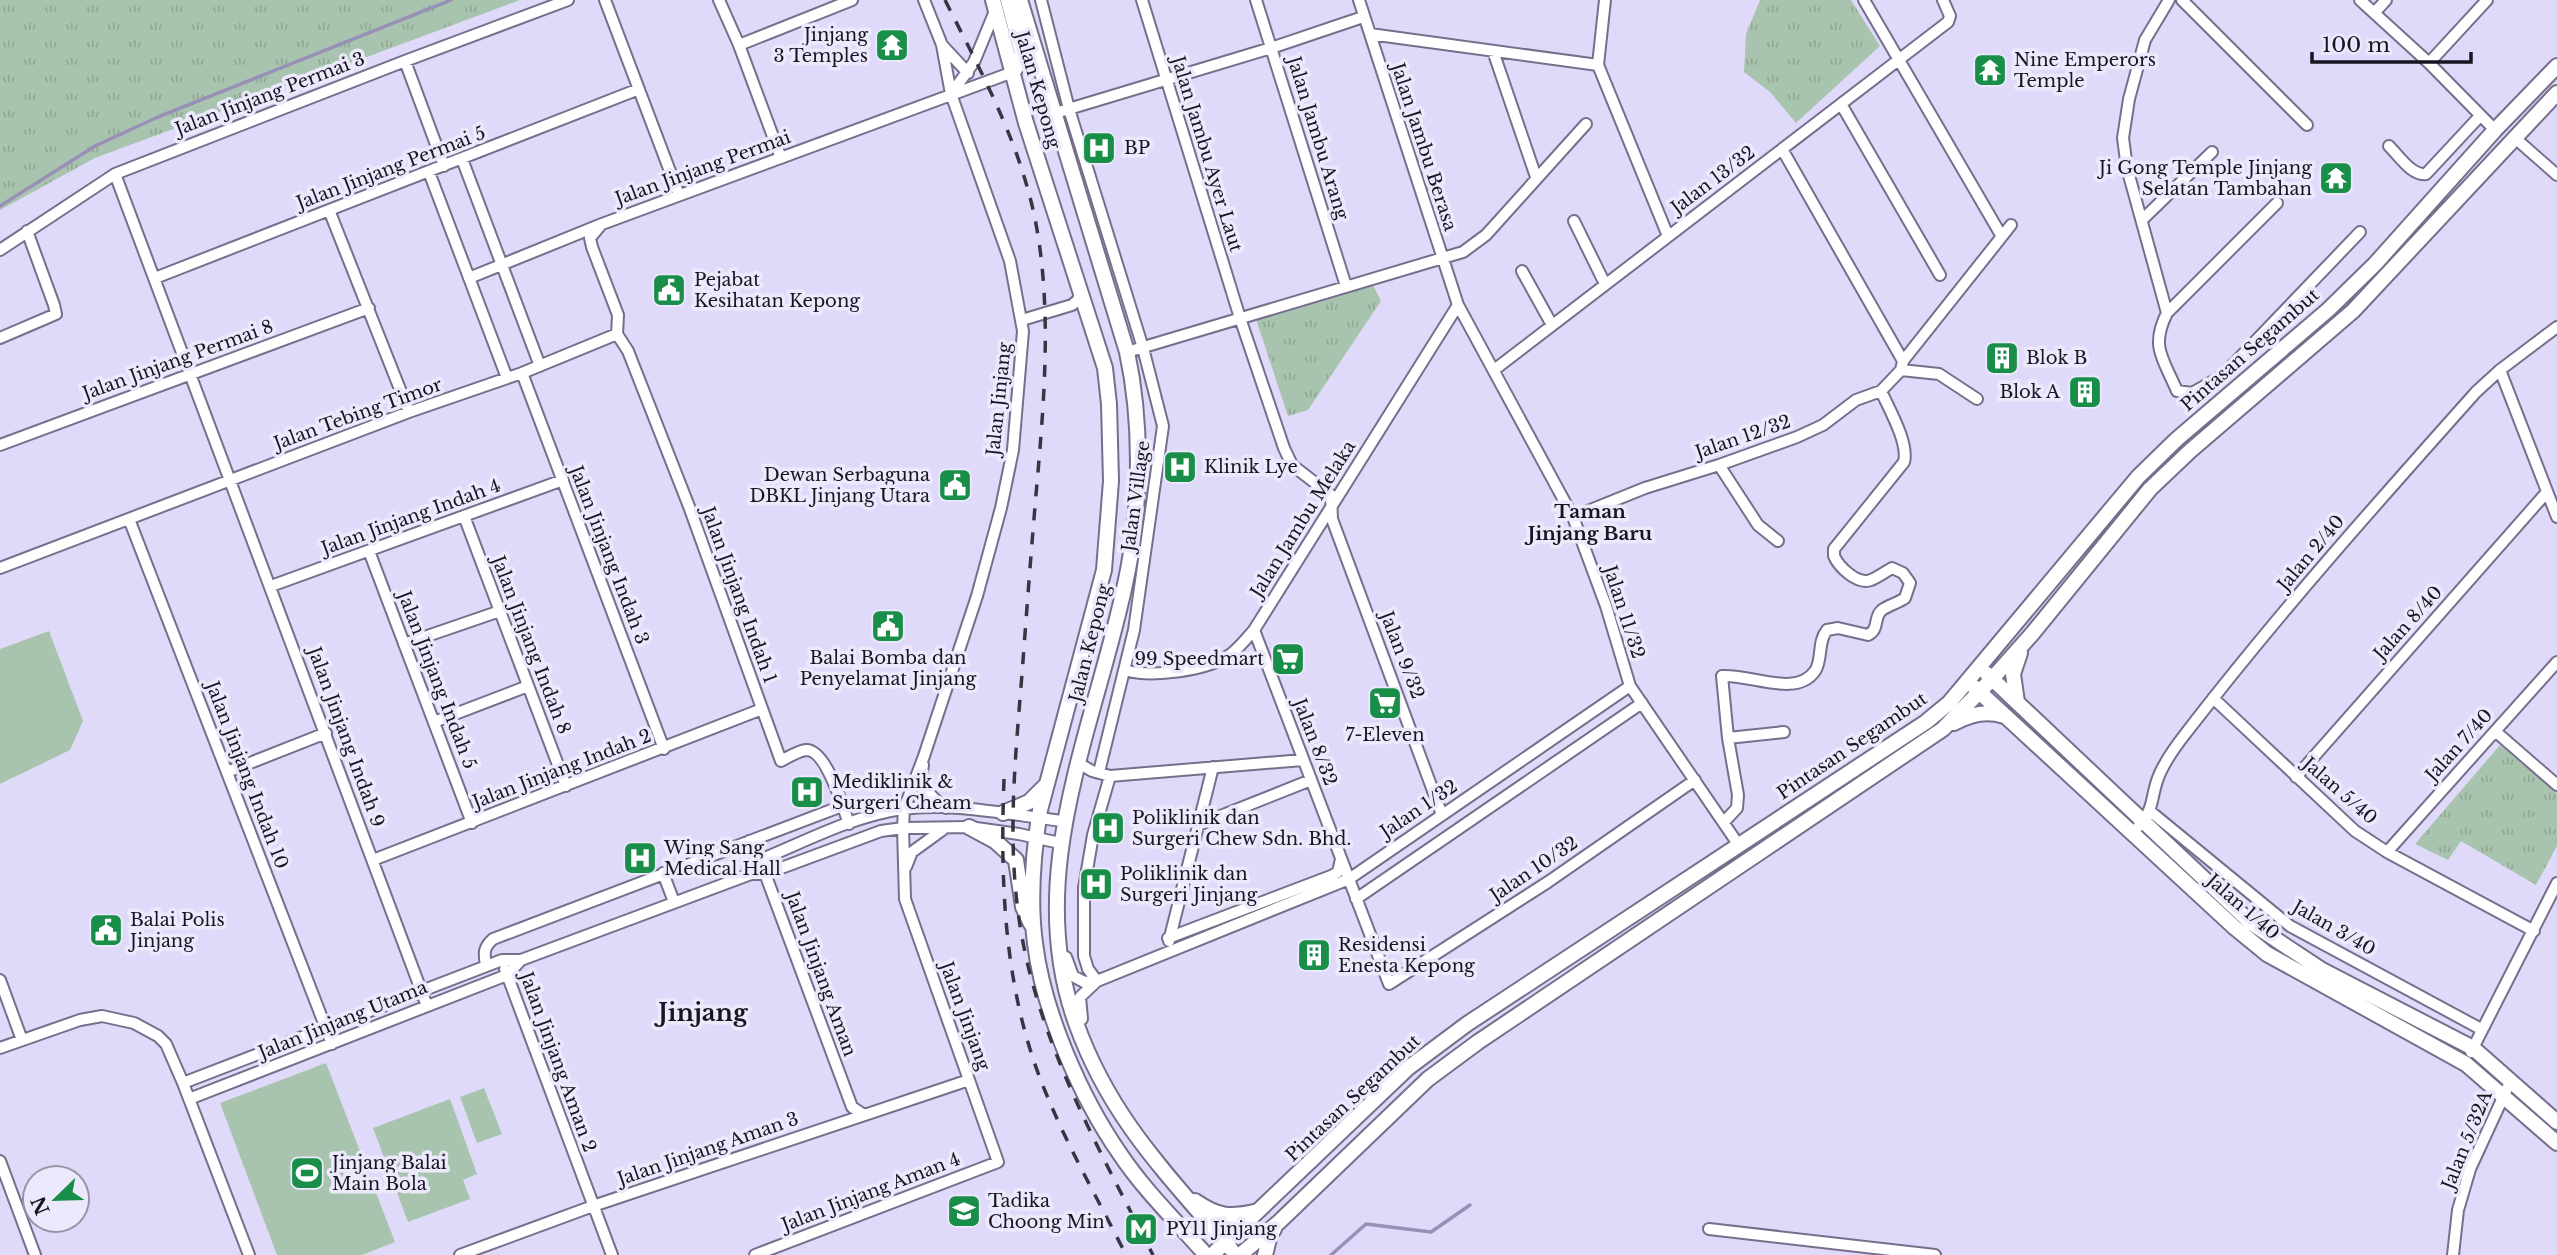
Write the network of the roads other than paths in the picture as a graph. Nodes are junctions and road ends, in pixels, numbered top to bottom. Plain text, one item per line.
1 (568, 0) edge
2 (605, 0) edge
3 (719, 0) edge
4 (852, 0) edge
5 (924, 0) edge
6 (1008, 0) edge
7 (1020, 0) edge
8 (1041, 0) edge
9 (1142, 0) edge
10 (1256, 0) edge
11 (1359, 0) edge
12 (1605, 0) edge
13 (1864, 0) edge
14 (1944, 0) edge
15 (2169, 0) edge
16 (2182, 0) edge
17 (2360, 0) edge
18 (2386, 0) edge
19 (2487, 0) edge
20 (995, 5) edge
21 (2375, 12) junction
22 (1363, 16) junction
23 (1370, 34) junction
24 (739, 45) junction
25 (942, 45) junction
26 (1271, 48) junction
27 (1493, 51) junction
28 (405, 61) junction
29 (1900, 61) junction
30 (2429, 62) junction
31 (1598, 65) junction
32 (2557, 66) edge
33 (1013, 72) junction
34 (968, 73) junction
35 (1166, 80) junction
36 (639, 89) junction
37 (2557, 93) edge
38 (951, 94) junction
39 (1841, 104) junction
40 (1069, 109) junction
41 (1054, 114) junction
42 (2480, 116) junction
43 (1586, 124) dead end
44 (2307, 125) dead end
45 (2495, 130) junction
46 (2515, 138) junction
47 (2389, 146) dead end
48 (1782, 149) junction
49 (2212, 152) dead end
50 (780, 158) junction
51 (462, 159) junction
52 (444, 166) junction
53 (429, 172) junction
54 (115, 174) junction
55 (2557, 174) edge
56 (1536, 177) junction
57 (680, 195) junction
58 (2277, 204) dead end
59 (329, 210) junction
60 (2143, 219) junction
61 (2415, 219) junction
62 (1574, 221) dead end
63 (602, 224) junction
64 (2011, 225) dead end
65 (27, 232) junction
66 (2360, 232) dead end
67 (2001, 235) junction
68 (1668, 236) junction
69 (0, 250) edge
70 (1442, 260) junction
71 (502, 265) junction
72 (1522, 271) dead end
73 (1940, 275) dead end
74 (155, 278) junction
75 (469, 278) junction
76 (1605, 284) junction
77 (1346, 286) junction
78 (1080, 291) junction
79 (1458, 305) junction
80 (369, 308) junction
81 (2167, 313) junction
82 (1240, 318) junction
83 (1022, 320) junction
84 (1552, 325) junction
85 (2557, 327) edge
86 (617, 334) junction
87 (0, 338) edge
88 (1143, 348) junction
89 (1127, 352) junction
90 (540, 366) junction
91 (1902, 366) junction
92 (1494, 370) junction
93 (2500, 370) junction
94 (522, 373) junction
95 (191, 374) junction
96 (507, 378) junction
97 (1881, 391) junction
98 (1977, 399) dead end
99 (409, 412) junction
100 (0, 445) edge
101 (1719, 465) junction
102 (232, 480) junction
103 (563, 480) junction
104 (2547, 492) junction
105 (1333, 506) junction
106 (464, 516) junction
107 (1573, 517) junction
108 (2557, 517) edge
109 (129, 519) junction
110 (1778, 541) dead end
111 (369, 551) junction
112 (0, 568) edge
113 (271, 586) junction
114 (500, 611) junction
115 (1254, 630) junction
116 (2032, 634) junction
117 (404, 643) junction
118 (2557, 662) edge
119 (1981, 668) junction
120 (1124, 670) junction
121 (1992, 680) junction
122 (528, 686) junction
123 (1630, 686) junction
124 (1974, 687) junction
125 (2213, 698) junction
126 (2017, 702) junction
127 (1642, 703) junction
128 (762, 709) junction
129 (2008, 718) junction
130 (434, 722) junction
131 (1943, 729) junction
132 (2495, 731) junction
133 (1784, 732) dead end
134 (326, 733) junction
135 (1728, 738) junction
136 (664, 749) junction
137 (924, 755) junction
138 (1303, 760) junction
139 (1078, 762) junction
140 (1213, 767) junction
141 (227, 772) junction
142 (1099, 772) junction
143 (1110, 776) junction
144 (2297, 777) junction
145 (1311, 780) junction
146 (1695, 780) junction
147 (1048, 783) junction
148 (2557, 785) edge
149 (566, 786) junction
150 (842, 806) junction
151 (946, 808) junction
152 (904, 809) junction
153 (1003, 813) junction
154 (1442, 815) junction
155 (1039, 818) junction
156 (1063, 821) junction
157 (1807, 821) junction
158 (472, 822) junction
159 (1724, 822) junction
160 (2142, 822) junction
161 (849, 824) junction
162 (1198, 824) junction
163 (947, 827) junction
164 (968, 827) junction
165 (903, 828) junction
166 (1036, 837) junction
167 (749, 841) junction
168 (1060, 843) junction
169 (1738, 844) junction
170 (2387, 852) junction
171 (1341, 859) junction
172 (373, 860) junction
173 (760, 860) junction
174 (663, 873) junction
175 (751, 874) junction
176 (765, 874) junction
177 (1349, 879) junction
178 (903, 880) junction
179 (2557, 883) edge
180 (1356, 899) junction
181 (674, 902) junction
182 (1033, 930) junction
183 (1058, 931) junction
184 (2533, 931) junction
185 (1168, 938) junction
186 (1170, 951) junction
187 (502, 960) junction
188 (521, 960) junction
189 (486, 965) junction
190 (508, 975) junction
191 (0, 980) edge
192 (1097, 981) junction
193 (1389, 984) joint
194 (421, 990) junction
195 (428, 1006) junction
196 (326, 1027) junction
197 (2481, 1029) junction
198 (22, 1040) junction
199 (332, 1044) junction
200 (0, 1048) edge
201 (2473, 1048) junction
202 (2466, 1064) junction
203 (969, 1080) junction
204 (2511, 1080) junction
205 (183, 1083) junction
206 (2503, 1095) junction
207 (1111, 1098) junction
208 (189, 1099) junction
209 (864, 1115) junction
210 (2557, 1122) edge
211 (2557, 1143) edge
212 (0, 1161) edge
213 (998, 1162) joint
214 (1182, 1193) junction
215 (593, 1206) junction
216 (1262, 1210) junction
217 (1279, 1222) junction
218 (1709, 1229) dead end
219 (1226, 1243) junction
220 (1862, 1251) edge
221 (35, 1255) edge
222 (249, 1255) edge
223 (460, 1255) edge
224 (611, 1255) edge
225 (755, 1255) edge
226 (1206, 1255) edge
227 (1213, 1255) edge
228 (1238, 1255) edge
229 (1265, 1255) edge
230 (1935, 1255) edge
231 (2453, 1255) edge

1 - 28 street, Jalan Jinjang Permai 3
2 - 36 street
3 - 24 street
4 - 24 street
5 - 25 street, Jalan Jinjang
6 - 33 main road
7 - 41 main road, Jalan Kepong
8 - 40 street, Jalan Kepong
9 - 35 street, Jalan Jambu Ayer Laut
10 - 26 street, Jalan Jambu Arang
11 - 22 street, Jalan Jambu Berasa
12 - 31 street
13 - 29 street
14 - 29 street, Jalan 13/32
15 - 60 street
16 - 44 street
17 - 21 street
18 - 21 street
19 - 30 street
20 - 33 main road, Jalan Kepong
20 - 34 street
21 - 30 street
22 - 23 street, Jalan Jambu Berasa
22 - 26 street
23 - 27 street
23 - 70 street, Jalan Jambu Berasa
24 - 50 street
25 - 34 street, Jalan Jinjang
25 - 38 street, Jalan Jinjang
26 - 35 street
26 - 77 street, Jalan Jambu Arang
27 - 31 street
27 - 56 street
28 - 52 street
28 - 54 street, Jalan Jinjang Permai 3
29 - 39 street, Jalan 13/32
29 - 67 street
30 - 42 street
31 - 68 street
32 - 45 main road, Pintasan Segambut
32 - 46 main road
33 - 38 street, Jalan Jinjang Permai
33 - 78 main road, Jalan Kepong
34 - 38 street
35 - 40 street
35 - 82 street, Jalan Jambu Ayer Laut
36 - 51 street, Jalan Jinjang Permai 5
36 - 57 street
37 - 46 main road, Pintasan Segambut
38 - 50 street, Jalan Jinjang Permai
38 - 83 street, Jalan Jinjang
39 - 48 street, Jalan 13/32
39 - 73 street
40 - 41 street
40 - 88 street, Jalan Kepong
41 - 89 main road, Jalan Kepong
42 - 45 street
42 - 47 street
43 - 56 street
45 - 61 main road, Pintasan Segambut
46 - 55 street
46 - 61 main road
46 - 116 main road, Pintasan Segambut
48 - 68 street, Jalan 13/32
48 - 91 street
49 - 60 street
50 - 57 street, Jalan Jinjang Permai
51 - 52 street, Jalan Jinjang Permai 5
51 - 71 street
52 - 53 street, Jalan Jinjang Permai 5
53 - 59 street, Jalan Jinjang Permai 5
53 - 75 street
54 - 65 street, Jalan Jinjang Permai 3
54 - 74 street, Jalan Jinjang Indah 9
56 - 70 street
57 - 63 street, Jalan Jinjang Permai
58 - 81 street
59 - 74 street, Jalan Jinjang Permai 5
59 - 80 street
60 - 81 street
61 - 119 main road, Pintasan Segambut
62 - 76 street
63 - 71 street, Jalan Jinjang Permai
63 - 86 street
64 - 67 street, Jalan 12/32
65 - 69 street, Jalan Jinjang Permai 3
65 - 87 street
66 - 81 street
67 - 91 street, Jalan 12/32
68 - 76 street, Jalan 13/32
70 - 77 street
70 - 79 street, Jalan Jambu Berasa
71 - 75 street, Jalan Jinjang Permai
71 - 90 street
72 - 84 street
74 - 95 street, Jalan Jinjang Indah 9
75 - 96 street
76 - 84 street, Jalan 13/32
77 - 82 street
78 - 83 street
78 - 147 main road, Jalan Kepong
79 - 92 street, Jalan 11/32
79 - 105 street, Jalan Jambu Melaka
80 - 95 street, Jalan Jinjang Permai 8
80 - 99 street
82 - 88 street
82 - 105 street, Jalan Jambu Ayer Laut
83 - 137 street, Jalan Jinjang
84 - 92 street, Jalan 13/32
85 - 93 street, Jalan 2/40
86 - 90 street, Jalan Tebing Timor
86 - 128 street, Jalan Jinjang Indah 1
88 - 89 street
88 - 120 street, Jalan Village
89 - 139 main road, Jalan Kepong
90 - 94 street, Jalan Tebing Timor
91 - 97 street, Jalan 12/32
91 - 98 street
92 - 107 street, Jalan 11/32
93 - 104 street
93 - 125 street, Jalan 2/40
94 - 96 street, Jalan Tebing Timor
94 - 103 street, Jalan Jinjang Indah 3
95 - 100 street, Jalan Jinjang Permai 8
95 - 102 street, Jalan Jinjang Indah 9
96 - 99 street, Jalan Tebing Timor
97 - 101 street, Jalan 12/32
97 - 135 street
99 - 102 street, Jalan Tebing Timor
101 - 107 street, Jalan 12/32
101 - 110 street
102 - 109 street, Jalan Tebing Timor
102 - 113 street, Jalan Jinjang Indah 9
103 - 106 street, Jalan Jinjang Indah 4
103 - 136 street, Jalan Jinjang Indah 3
104 - 108 street
104 - 144 street, Jalan 8/40
105 - 115 street, Jalan Jambu Melaka
105 - 154 street, Jalan 9/32
106 - 111 street, Jalan Jinjang Indah 4
106 - 114 street, Jalan Jinjang Indah 8
107 - 123 street, Jalan 11/32
109 - 112 street, Jalan Tebing Timor
109 - 141 street, Jalan Jinjang Indah 10
111 - 113 street, Jalan Jinjang Indah 4
111 - 117 street, Jalan Jinjang Indah 5
113 - 134 street, Jalan Jinjang Indah 9
114 - 117 street
114 - 122 street, Jalan Jinjang Indah 8
115 - 120 street, Jalan Jambu Melaka
115 - 138 street, Jalan 8/32
116 - 121 main road, Pintasan Segambut
116 - 126 main road
117 - 130 street, Jalan Jinjang Indah 5
118 - 132 street, Jalan 7/40
119 - 121 main road, Jalan 1/40
119 - 124 main road, Pintasan Segambut
120 - 142 street, Jalan Village
121 - 124 main road, Pintasan Segambut
121 - 126 main road, Jalan 1/40
122 - 130 street
122 - 149 street, Jalan Jinjang Indah 8
123 - 127 street, Jalan 11/32
123 - 154 street, Jalan 1/32
124 - 129 main road, Jalan 1/40
124 - 131 main road, Pintasan Segambut
124 - 169 main road, Pintasan Segambut
125 - 144 street, Jalan 5/40
125 - 160 street, Jalan 2/40
126 - 160 main road, Jalan 1/40
127 - 146 street, Jalan 11/32
127 - 180 street
128 - 136 street, Jalan Jinjang Indah 2
128 - 150 street, Jalan Jinjang Indah 1
129 - 131 main road
129 - 160 main road, Jalan 1/40
130 - 158 street, Jalan Jinjang Indah 5
131 - 157 main road, Pintasan Segambut
132 - 148 street
132 - 170 street, Jalan 7/40
133 - 135 street
134 - 141 street
134 - 172 street, Jalan Jinjang Indah 9
135 - 159 street
136 - 149 street, Jalan Jinjang Indah 2
137 - 151 street, Jalan Jinjang
137 - 152 street, Jalan Jinjang
138 - 140 street
138 - 145 street, Jalan 8/32
139 - 142 street
139 - 156 main road, Jalan Kepong
140 - 143 street
140 - 162 street
141 - 196 street, Jalan Jinjang Indah 10
142 - 143 street
143 - 192 street
144 - 170 street, Jalan 5/40
145 - 162 street
145 - 171 street, Jalan 8/32
146 - 159 street, Jalan 11/32
146 - 193 street, Jalan 10/32
147 - 153 main road
147 - 155 main road, Jalan Kepong
149 - 158 street, Jalan Jinjang Indah 2
150 - 161 street, Jalan Jinjang Indah 1
150 - 167 street
151 - 152 street
151 - 153 street
152 - 161 street
152 - 165 street, Jalan Jinjang
153 - 155 street
154 - 177 street, Jalan 1/32
155 - 156 street
155 - 166 main road, Jalan Kepong
156 - 168 main road, Jalan Kepong
157 - 169 main road
157 - 217 main road, Pintasan Segambut
158 - 172 street, Jalan Jinjang Indah 2
159 - 169 street, Jalan 11/32
160 - 197 street, Jalan 3/40
160 - 201 main road, Jalan 1/40
160 - 202 main road, Jalan 1/40
161 - 173 street
162 - 185 street
163 - 164 street, Jalan Jinjang Utama
163 - 165 street, Jalan Jinjang Utama
163 - 178 street
164 - 166 street, Jalan Jinjang Utama
164 - 182 main road
165 - 176 street, Jalan Jinjang Utama
165 - 178 street, Jalan Jinjang
166 - 168 street, Jalan Jinjang Utama
166 - 182 main road, Jalan Kepong
167 - 173 street, Jalan Jinjang Aman
167 - 174 street
168 - 183 main road, Jalan Kepong
169 - 216 main road, Pintasan Segambut
170 - 184 street, Jalan 5/40
171 - 177 street, Jalan 8/32
171 - 185 street
172 - 194 street, Jalan Jinjang Indah 9
173 - 175 street
173 - 176 street, Jalan Jinjang Aman
174 - 181 street
174 - 189 street
175 - 176 street, Jalan Jinjang Utama
175 - 181 street, Jalan Jinjang Utama
176 - 209 street, Jalan Jinjang Aman
177 - 180 street, Jalan 8/32
177 - 186 street, Jalan 1/32
178 - 203 street, Jalan Jinjang
179 - 184 street
180 - 193 street, Jalan 8/32
181 - 188 street, Jalan Jinjang Utama
182 - 226 main road, Jalan Kepong
183 - 192 street
183 - 207 main road, Jalan Kepong
184 - 197 street
185 - 186 street
186 - 192 street, Jalan 1/32
187 - 188 street, Jalan Jinjang Utama
187 - 189 street, Jalan Jinjang Utama
187 - 190 street, Jalan Jinjang Aman 2
188 - 190 street, Jalan Jinjang Utama
189 - 194 street, Jalan Jinjang Utama
190 - 195 street, Jalan Jinjang Utama
190 - 215 street, Jalan Jinjang Aman 2
191 - 198 street
192 - 207 street
194 - 195 street, Jalan Jinjang Indah 9
194 - 196 street, Jalan Jinjang Utama
195 - 199 street, Jalan Jinjang Utama
196 - 199 street, Jalan Jinjang Indah 10
196 - 205 street, Jalan Jinjang Utama
197 - 201 street
198 - 200 street
198 - 205 street
199 - 208 street, Jalan Jinjang Utama
201 - 202 street
201 - 204 main road, Jalan 1/40
202 - 206 main road, Jalan 1/40
203 - 209 street, Jalan Jinjang Aman 3
203 - 213 street, Jalan Jinjang
204 - 206 street, Jalan 5/32A
204 - 210 main road, Jalan 1/40
205 - 208 street
206 - 211 main road, Jalan 1/40
206 - 231 street, Jalan 5/32A
207 - 214 main road, Jalan Kepong
208 - 222 street
209 - 215 street, Jalan Jinjang Aman 3
212 - 221 street
213 - 225 street, Jalan Jinjang Aman 4
214 - 216 main road
214 - 219 main road, Jalan Kepong
215 - 223 street, Jalan Jinjang Aman 3
215 - 224 street, Jalan Jinjang Aman 2
216 - 219 main road, Pintasan Segambut
217 - 228 main road, Pintasan Segambut
217 - 229 main road
218 - 220 street
219 - 227 main road, Pintasan Segambut
219 - 228 main road, Jalan Kepong
220 - 230 street

